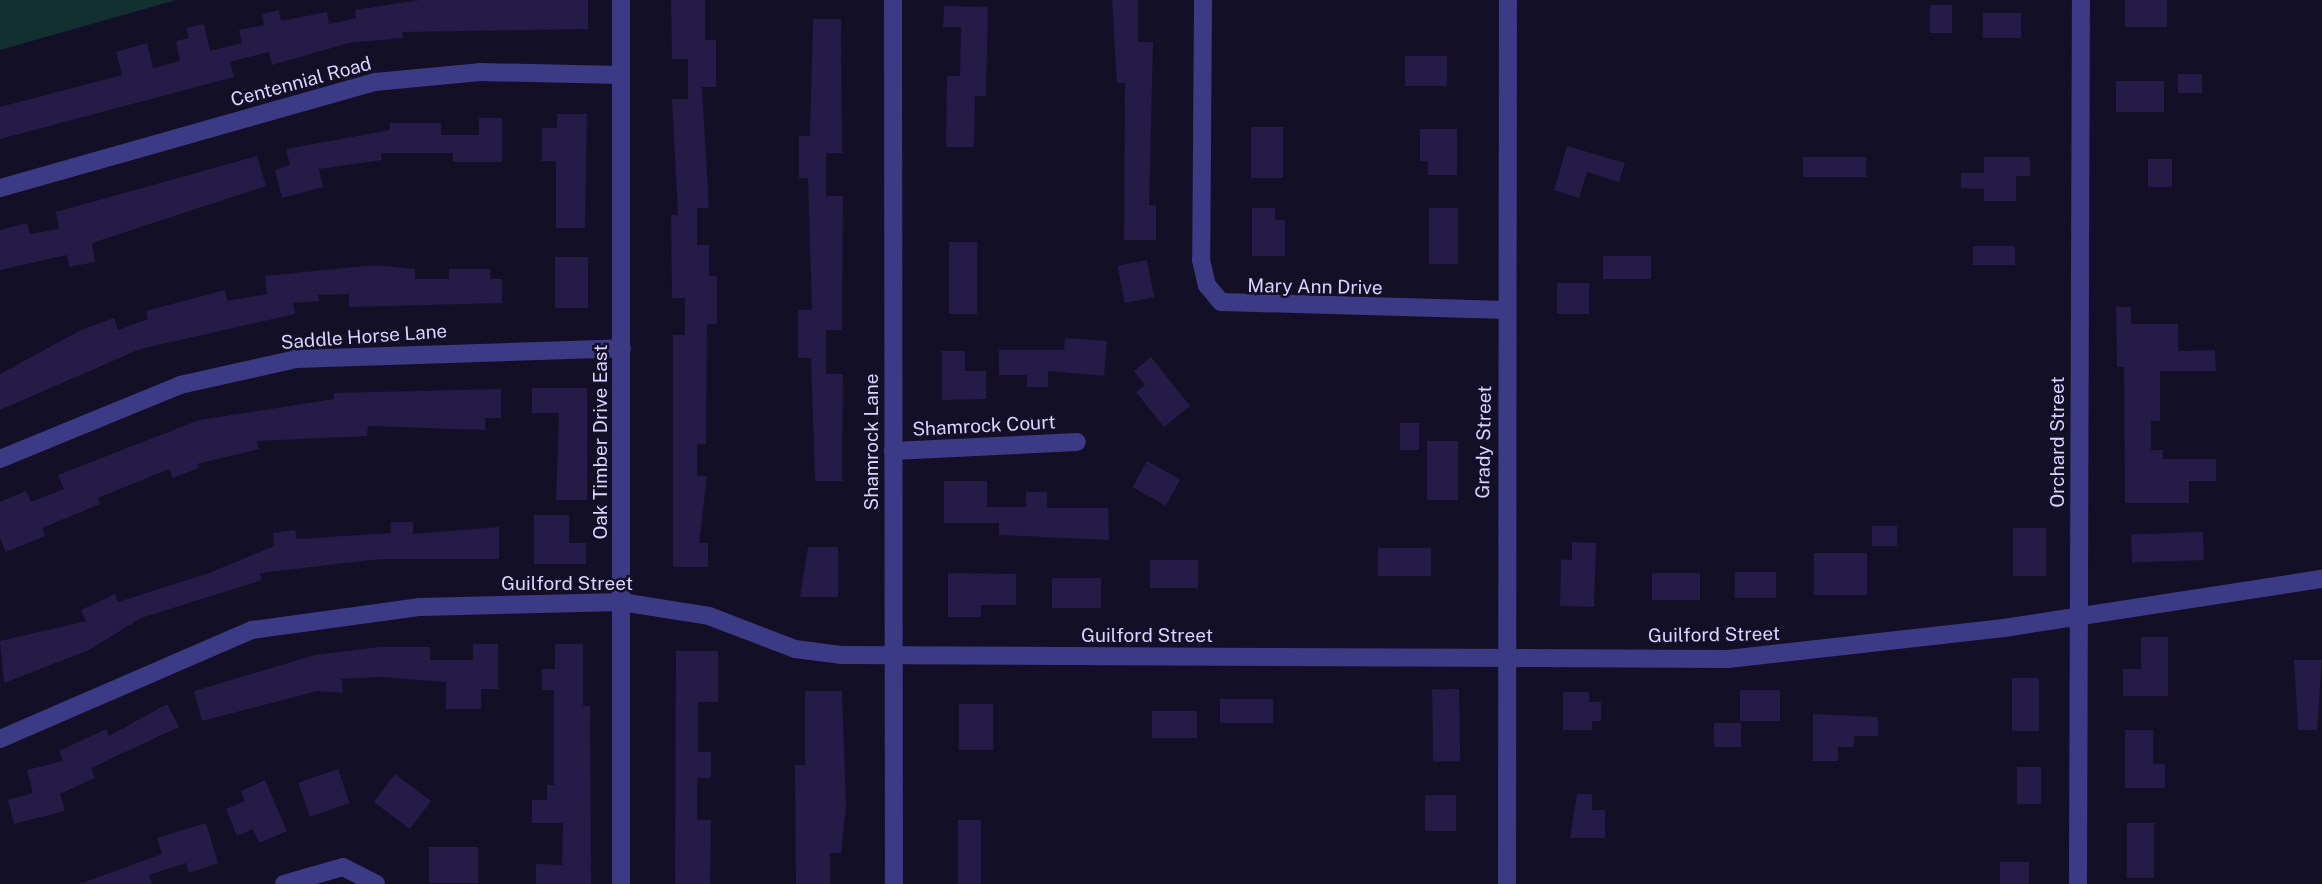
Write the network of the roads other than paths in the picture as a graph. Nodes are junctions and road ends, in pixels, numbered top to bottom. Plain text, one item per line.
1 (621, 0) edge
2 (893, 0) edge
3 (1203, 0) edge
4 (1508, 0) edge
5 (2081, 0) edge
6 (621, 75) junction
7 (0, 188) edge
8 (1507, 310) junction
9 (622, 348) junction
10 (1077, 442) dead end
11 (893, 451) junction
12 (0, 459) edge
13 (2322, 579) edge
14 (621, 602) junction
15 (2078, 614) junction
16 (894, 657) junction
17 (1507, 657) junction
18 (0, 739) edge
19 (284, 884) edge
20 (376, 884) edge
21 (621, 884) edge
22 (894, 884) edge
23 (1507, 884) edge
24 (2078, 884) edge

1 - 6 street, Oak Timber Drive East
2 - 11 street, Shamrock Lane
3 - 8 street, Mary Ann Drive
4 - 8 street, Grady Street
5 - 15 street, Orchard Street
6 - 7 street, Centennial Road
6 - 9 street, Oak Timber Drive East
8 - 17 street, Grady Street
9 - 12 street, Saddle Horse Lane
9 - 14 street, Oak Timber Drive East
10 - 11 street, Shamrock Court
11 - 16 street, Shamrock Lane
13 - 15 street, Guilford Street
14 - 16 street, Guilford Street
14 - 18 street, Guilford Street
14 - 21 street, Oak Timber Drive East
15 - 17 street, Guilford Street
15 - 24 street, Orchard Street
16 - 17 street, Guilford Street
16 - 22 street, Shamrock Lane
17 - 23 street, Grady Street
19 - 20 street

